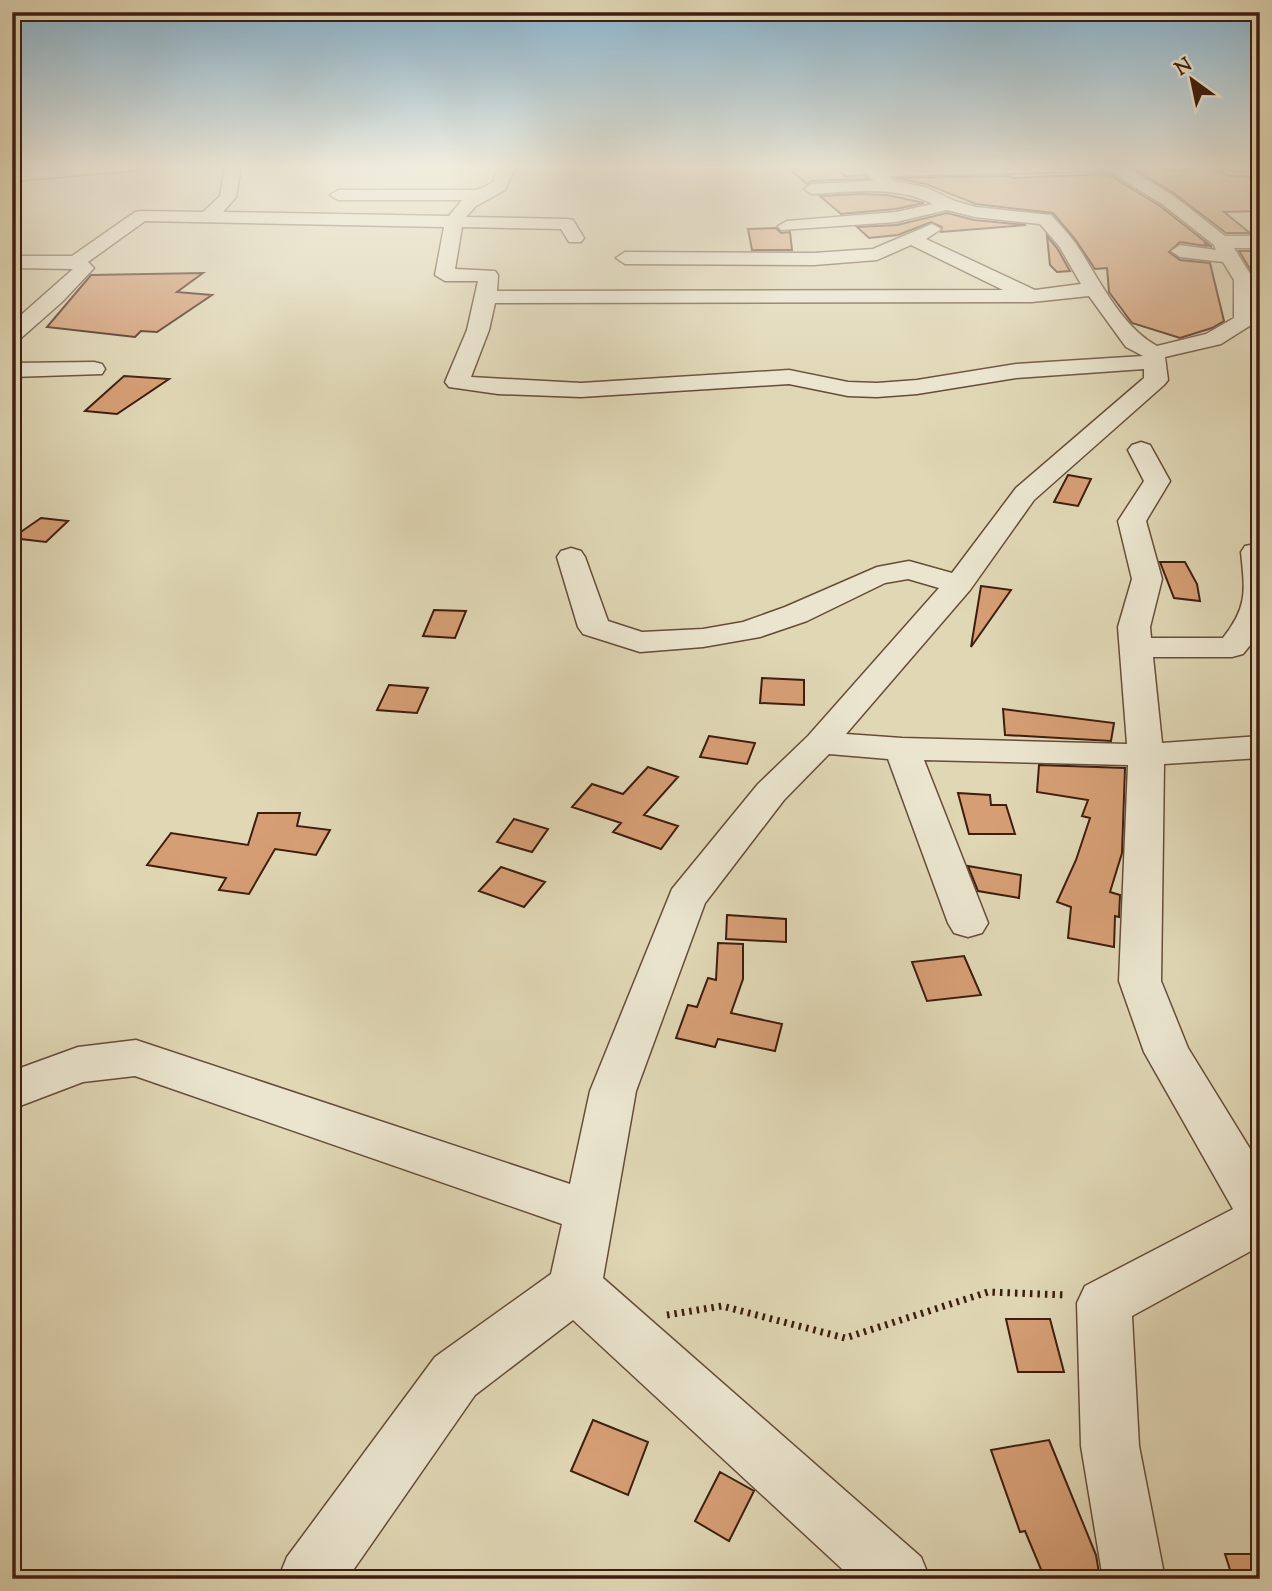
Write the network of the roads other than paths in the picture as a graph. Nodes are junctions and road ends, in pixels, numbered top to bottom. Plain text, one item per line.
1 (107, 239) edge
2 (450, 239) edge
3 (907, 239) edge
4 (913, 239) edge
5 (1063, 239) edge
6 (1219, 239) edge
7 (1180, 251) dead end
8 (1242, 257) edge
9 (625, 258) dead end
10 (794, 258) dead end
11 (814, 259) junction
12 (76, 261) junction
13 (12, 262) edge
14 (1094, 289) junction
15 (1032, 296) junction
16 (488, 297) junction
17 (12, 334) edge
18 (1218, 336) junction
19 (1260, 338) edge
20 (1155, 358) junction
21 (94, 369) dead end
22 (12, 370) edge
23 (1141, 450) dead end
24 (1260, 552) edge
25 (571, 557) dead end
26 (959, 584) junction
27 (1136, 648) junction
28 (1246, 654) edge
29 (820, 743) junction
30 (1260, 747) edge
31 (902, 748) junction
32 (1146, 755) junction
33 (968, 923) dead end
34 (12, 1091) edge
35 (1260, 1210) edge
36 (589, 1212) junction
37 (1260, 1220) edge
38 (595, 1306) junction
39 (309, 1579) edge
40 (899, 1579) edge
41 (1134, 1579) edge

1 - 12 street
2 - 16 street
3 - 11 street
4 - 15 street
5 - 14 street
6 - 8 street
7 - 8 street
8 - 18 street
9 - 11 street
10 - 11 street
12 - 13 street
12 - 17 street
14 - 15 street
14 - 20 street
15 - 16 street
16 - 20 street
18 - 19 street
18 - 20 street
20 - 26 street
21 - 22 street
23 - 27 street
24 - 28 street
25 - 26 street
26 - 29 street
27 - 28 street
27 - 32 street
29 - 31 street
29 - 36 street
30 - 32 street
31 - 32 street
31 - 33 street
32 - 35 street
34 - 36 street
36 - 38 street
37 - 41 street
38 - 39 street
38 - 40 street

